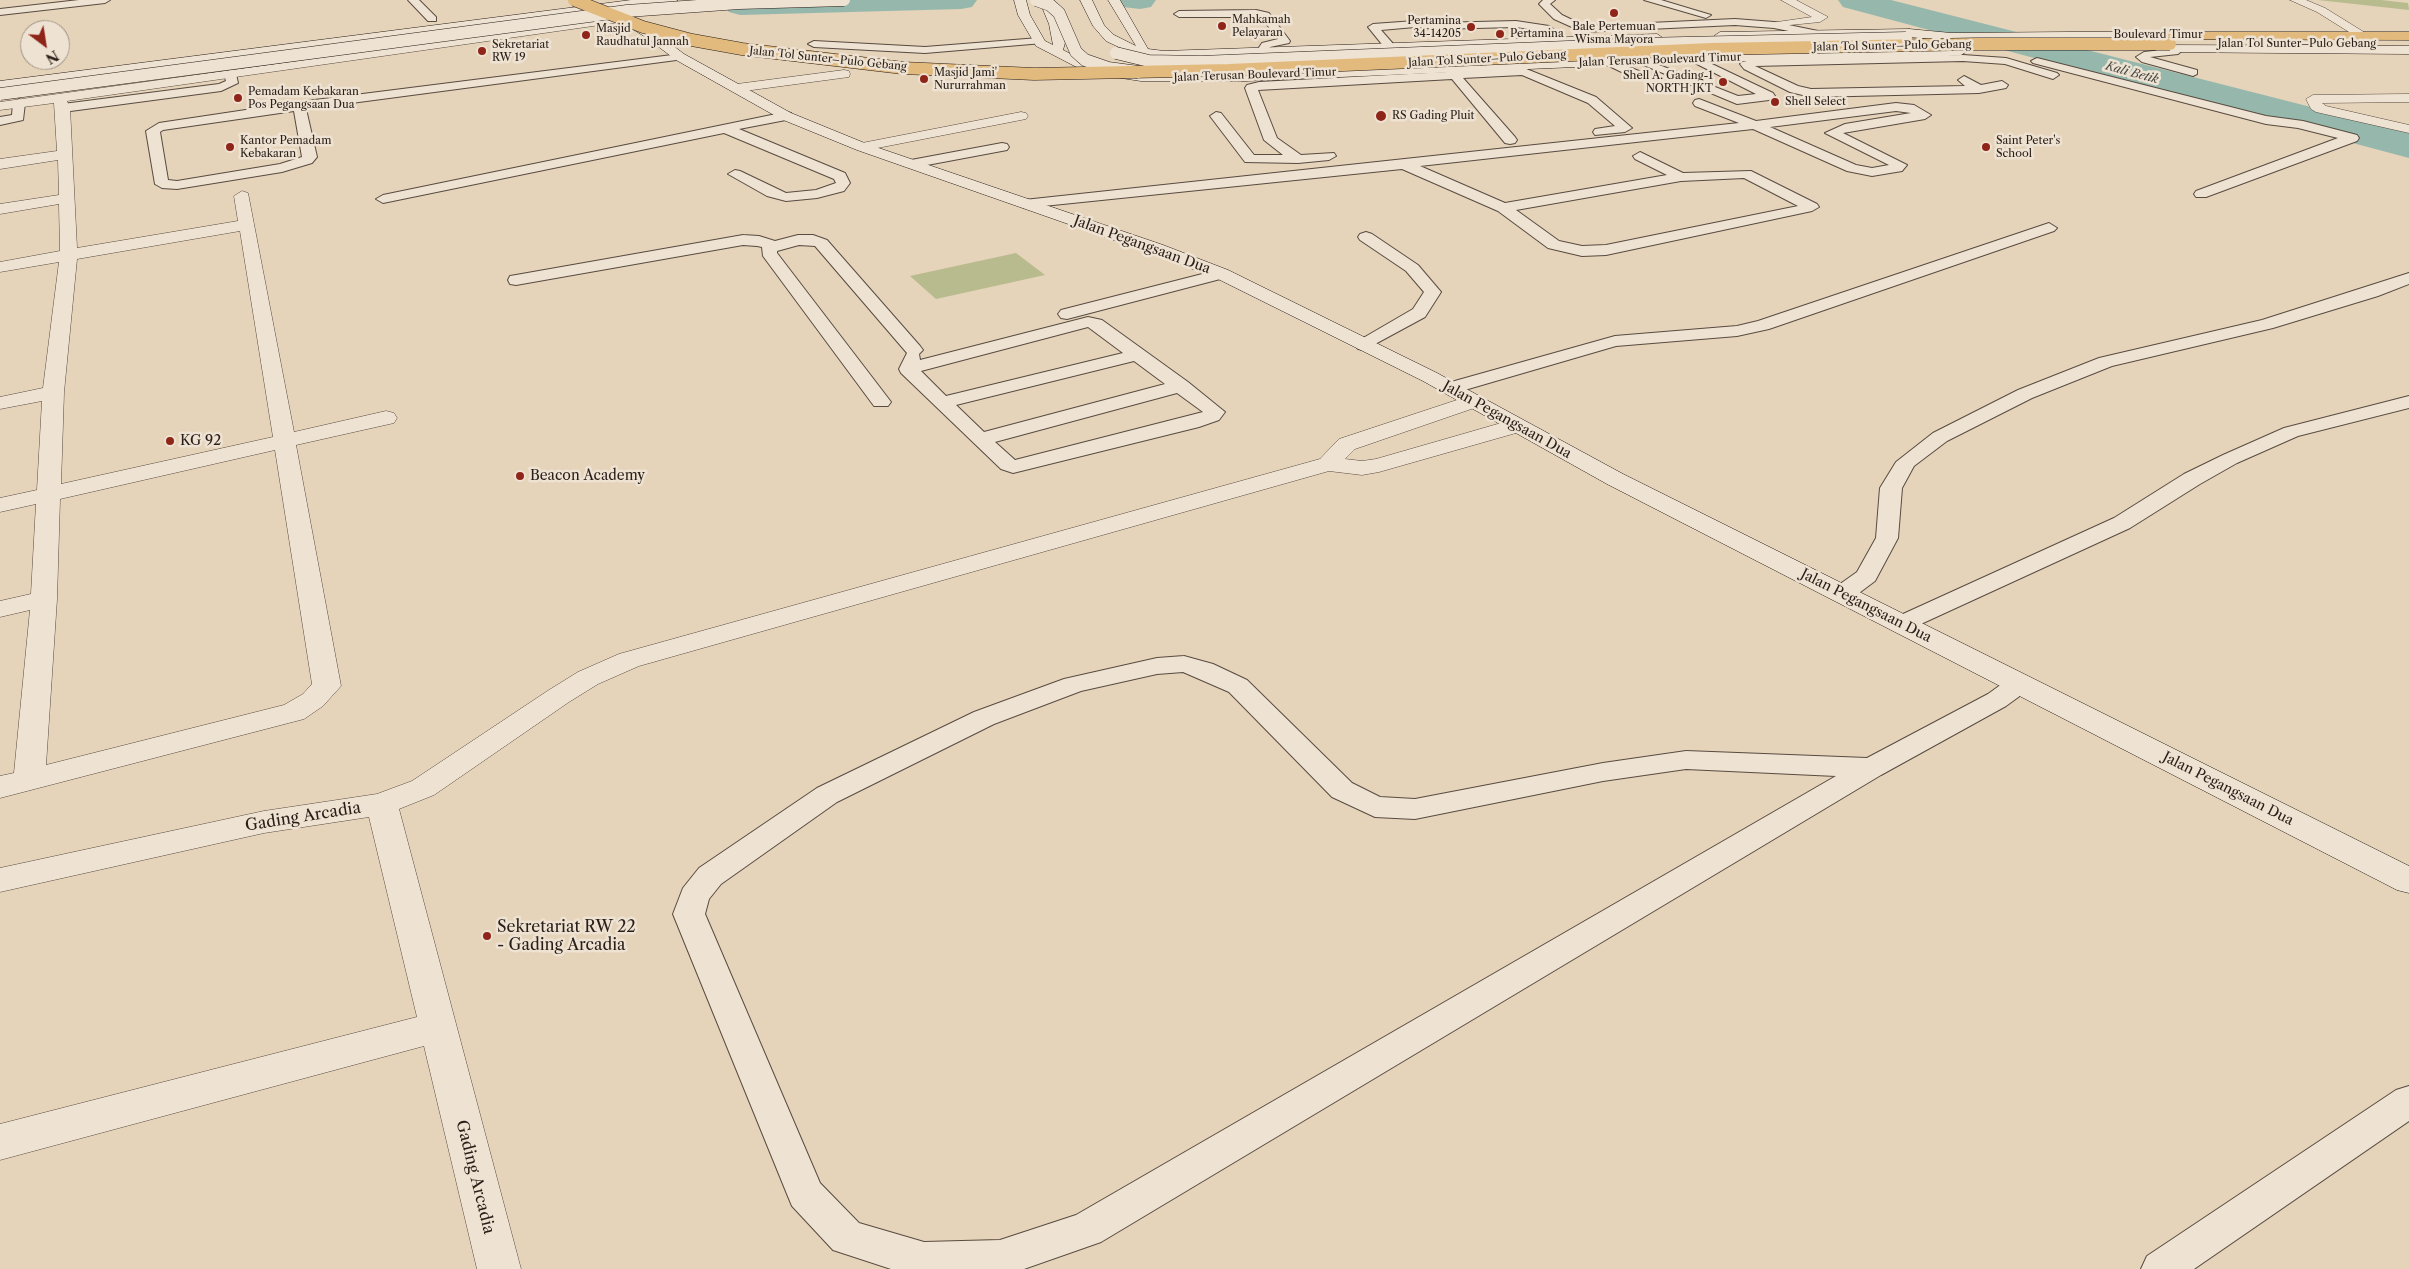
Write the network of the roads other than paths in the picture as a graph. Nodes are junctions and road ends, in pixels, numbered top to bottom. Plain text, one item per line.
1 (105, 0) edge
2 (413, 0) edge
3 (574, 0) edge
4 (622, 0) edge
5 (672, 0) edge
6 (701, 0) edge
7 (844, 0) edge
8 (1020, 0) edge
9 (1036, 0) edge
10 (1550, 0) edge
11 (1649, 0) edge
12 (1787, 0) edge
13 (2296, 0) edge
14 (1115, 1) edge
15 (1087, 2) edge
16 (594, 3) edge
17 (1047, 5) edge
18 (1076, 8) dead end
19 (0, 12) edge
20 (1179, 14) dead end
21 (620, 16) junction
22 (432, 19) dead end
23 (682, 21) dead end
24 (1735, 22) junction
25 (1774, 25) junction
26 (1436, 26) junction
27 (1583, 29) junction
28 (1818, 34) junction
29 (2361, 34) junction
30 (2127, 35) junction
31 (2409, 35) edge
32 (1951, 37) junction
33 (764, 39) dead end
34 (1602, 39) junction
35 (1564, 40) junction
36 (1039, 41) junction
37 (1983, 42) junction
38 (814, 44) dead end
39 (1454, 44) junction
40 (2409, 45) edge
41 (1390, 46) junction
42 (1968, 47) joint
43 (860, 48) junction
44 (2010, 48) junction
45 (2141, 48) junction
46 (1326, 49) junction
47 (2178, 49) junction
48 (1057, 51) junction
49 (2409, 51) edge
50 (1138, 52) junction
51 (1262, 52) junction
52 (1927, 53) junction
53 (680, 57) junction
54 (1694, 58) junction
55 (1640, 61) junction
56 (1609, 62) junction
57 (810, 64) dead end
58 (1082, 65) junction
59 (1509, 65) junction
60 (1523, 71) junction
61 (1453, 72) junction
62 (2193, 72) dead end
63 (1348, 73) junction
64 (844, 74) dead end
65 (2053, 75) dead end
66 (1640, 76) dead end
67 (2002, 85) dead end
68 (0, 87) edge
69 (737, 88) junction
70 (1979, 89) junction
71 (0, 94) edge
72 (2409, 98) edge
73 (19, 103) junction
74 (61, 103) junction
75 (1699, 103) dead end
76 (0, 106) edge
77 (299, 106) junction
78 (786, 116) junction
79 (1021, 116) dead end
80 (1216, 116) dead end
81 (0, 121) edge
82 (2298, 124) junction
83 (1755, 125) junction
84 (728, 129) junction
85 (2409, 129) edge
86 (1510, 140) junction
87 (1471, 144) dead end
88 (862, 147) junction
89 (1002, 147) dead end
90 (63, 155) junction
91 (1346, 155) dead end
92 (1640, 156) dead end
93 (1298, 159) junction
94 (0, 164) edge
95 (911, 164) junction
96 (1402, 164) junction
97 (735, 174) dead end
98 (1681, 177) junction
99 (2201, 194) dead end
100 (242, 196) dead end
101 (68, 198) junction
102 (383, 199) dead end
103 (1024, 204) junction
104 (1503, 208) junction
105 (0, 209) edge
106 (245, 226) junction
107 (2049, 228) dead end
108 (1366, 237) dead end
109 (773, 246) junction
110 (69, 255) junction
111 (0, 267) edge
112 (1222, 274) junction
113 (2409, 278) edge
114 (516, 280) dead end
115 (1109, 304) junction
116 (1093, 322) junction
117 (1364, 345) junction
118 (914, 350) junction
119 (1138, 355) junction
120 (908, 369) junction
121 (1181, 386) junction
122 (1451, 388) junction
123 (53, 392) junction
124 (1472, 401) junction
125 (881, 402) dead end
126 (2409, 402) edge
127 (0, 403) edge
128 (942, 403) junction
129 (386, 418) dead end
130 (1516, 426) junction
131 (981, 439) junction
132 (284, 442) junction
133 (1328, 464) junction
134 (48, 494) junction
135 (0, 504) edge
136 (1842, 594) junction
137 (44, 599) junction
138 (0, 610) edge
139 (1901, 624) junction
140 (2019, 684) junction
141 (1871, 768) junction
142 (29, 781) junction
143 (0, 787) edge
144 (382, 804) junction
145 (0, 880) edge
146 (2409, 881) edge
147 (436, 1027) junction
148 (2409, 1101) edge
149 (0, 1142) edge
150 (499, 1269) edge
151 (2161, 1269) edge

1 - 19 lane
2 - 22 lane
3 - 40 highway, Jalan Tol Sunter–Pulo Gebang, bridge
4 - 23 highway, bridge
5 - 16 street
6 - 68 street, bridge
7 - 71 street, bridge
8 - 36 street
9 - 52 street, bridge
10 - 27 lane
11 - 24 lane
12 - 25 street
13 - 29 street
14 - 50 street
15 - 50 street
16 - 21 street, Jalan Pegangsaan Dua
16 - 68 street
17 - 48 street
18 - 32 street, Boulevard Timur, bridge
20 - 51 lane
21 - 53 street, Jalan Pegangsaan Dua
21 - 74 street
24 - 25 lane
24 - 27 lane
25 - 28 lane
26 - 35 lane
26 - 39 lane
26 - 41 lane
27 - 34 lane
28 - 32 street, Jalan Terusan Boulevard Timur
28 - 34 street, Jalan Terusan Boulevard Timur
29 - 30 street, Boulevard Timur
29 - 31 street, Boulevard Timur
30 - 37 street, Boulevard Timur
30 - 45 street
31 - 33 highway, Jalan Tol Sunter–Pulo Gebang, bridge
32 - 37 street, Boulevard Timur
34 - 35 street, Jalan Terusan Boulevard Timur
35 - 39 street, Jalan Terusan Boulevard Timur
36 - 43 lane
36 - 48 street, Jalan Terusan Boulevard Timur
37 - 42 street, Boulevard Timur
37 - 44 street, Boulevard Timur
37 - 82 lane
38 - 43 lane
39 - 41 street, Jalan Terusan Boulevard Timur
41 - 46 street, Jalan Terusan Boulevard Timur
42 - 52 street, Jalan Terusan Boulevard Timur
43 - 57 lane
44 - 45 street, Boulevard Timur
44 - 82 lane
45 - 47 street, Boulevard Timur
46 - 51 street, Jalan Terusan Boulevard Timur
46 - 63 street
47 - 49 street, Boulevard Timur
47 - 62 lane
48 - 58 street, Jalan Terusan Boulevard Timur
50 - 51 street, Jalan Terusan Boulevard Timur
50 - 58 street
52 - 54 street, Jalan Terusan Boulevard Timur
52 - 65 lane
52 - 70 lane
52 - 70 lane
53 - 69 street, Jalan Pegangsaan Dua
53 - 77 lane
54 - 55 street, Jalan Terusan Boulevard Timur
54 - 55 lane
55 - 56 street, Jalan Terusan Boulevard Timur
56 - 59 street, Jalan Terusan Boulevard Timur
56 - 66 lane
58 - 63 street, Jalan Terusan Boulevard Timur
59 - 60 lane
59 - 61 street, Jalan Terusan Boulevard Timur
60 - 61 lane
60 - 86 lane
61 - 63 street, Jalan Terusan Boulevard Timur
61 - 86 lane
61 - 93 lane
64 - 69 street
67 - 70 lane
69 - 78 street, Jalan Pegangsaan Dua
72 - 85 street
73 - 74 street
73 - 76 street
73 - 81 lane
74 - 90 street
75 - 83 lane
77 - 77 lane
78 - 84 lane
78 - 88 street, Jalan Pegangsaan Dua
79 - 88 street
80 - 93 lane
82 - 99 lane
83 - 83 lane
83 - 96 lane
84 - 97 lane
84 - 102 lane
86 - 87 lane
88 - 95 street, Jalan Pegangsaan Dua
89 - 95 lane
90 - 94 street
90 - 101 street
91 - 93 lane
92 - 98 lane
95 - 103 street, Jalan Pegangsaan Dua
96 - 103 lane
96 - 104 lane
98 - 104 lane
98 - 104 lane
100 - 106 street
101 - 105 street
101 - 110 street
103 - 112 street, Jalan Pegangsaan Dua
106 - 110 street
106 - 132 street
107 - 122 lane
108 - 117 lane
109 - 114 lane
109 - 118 lane
109 - 125 lane
110 - 111 street
110 - 123 street
112 - 115 lane
112 - 117 street, Jalan Pegangsaan Dua
113 - 136 lane
115 - 116 lane
115 - 118 lane
116 - 119 lane
116 - 120 lane
117 - 122 street, Jalan Pegangsaan Dua
118 - 120 lane
119 - 121 lane
119 - 128 lane
120 - 128 lane
121 - 131 lane
121 - 131 lane
122 - 124 street, Jalan Pegangsaan Dua
123 - 127 street
123 - 134 street
124 - 130 street, Jalan Pegangsaan Dua
124 - 133 street
126 - 139 lane
128 - 131 lane
129 - 132 street
130 - 133 street
130 - 136 street, Jalan Pegangsaan Dua
132 - 134 street
132 - 142 street
133 - 144 street
134 - 135 street
134 - 137 street
136 - 139 street, Jalan Pegangsaan Dua
137 - 138 street
137 - 142 street
139 - 140 street, Jalan Pegangsaan Dua
140 - 141 lane
140 - 146 street, Jalan Pegangsaan Dua
141 - 141 lane
142 - 143 street
144 - 145 street, Gading Arcadia
144 - 147 street, Gading Arcadia
147 - 149 street
147 - 150 street, Gading Arcadia
148 - 151 lane

